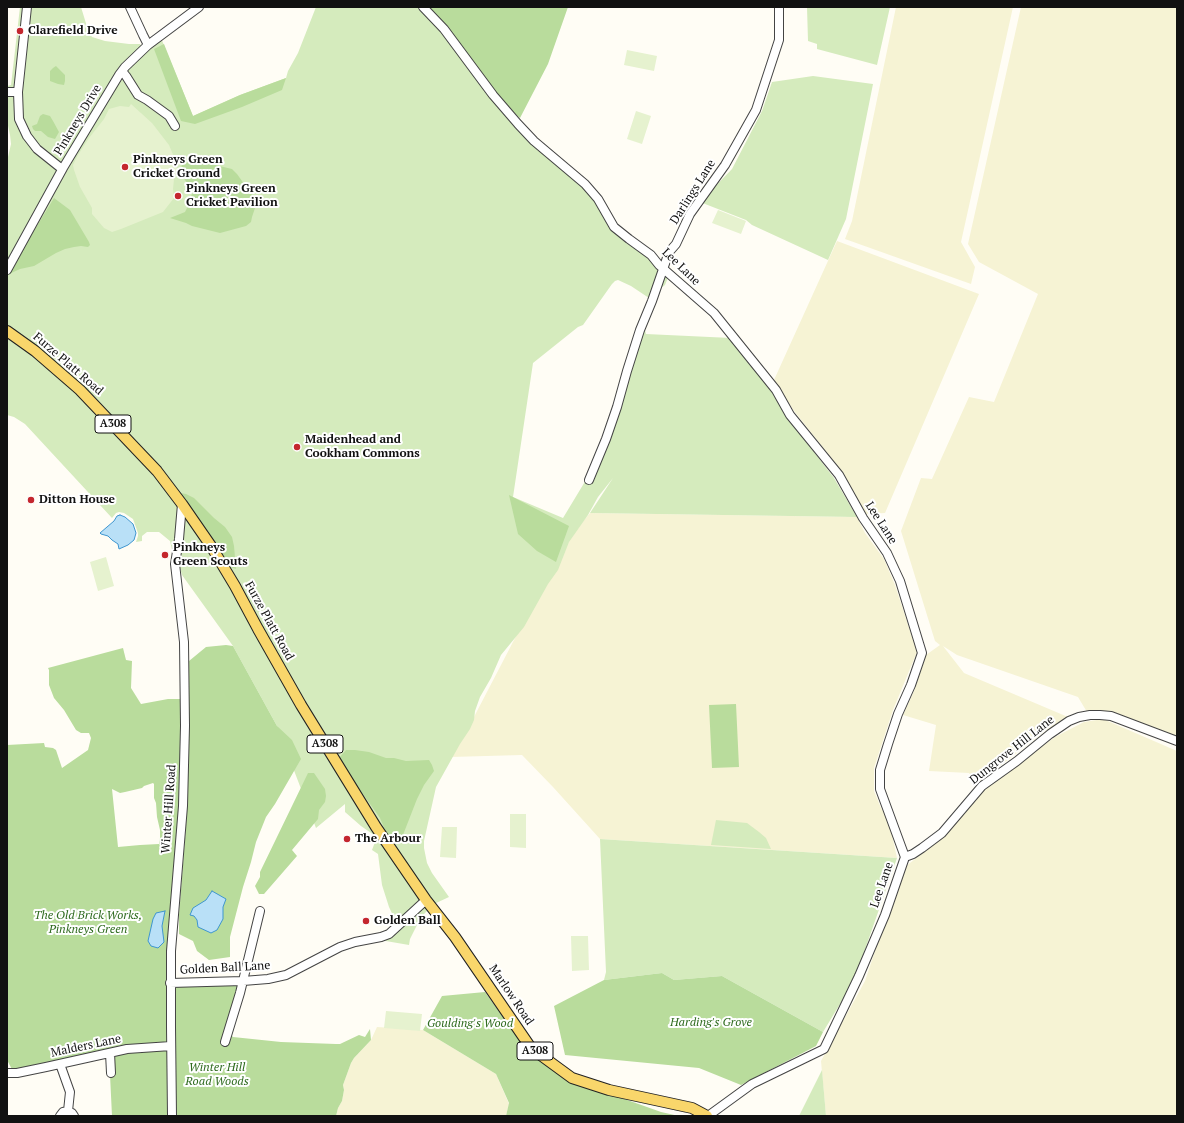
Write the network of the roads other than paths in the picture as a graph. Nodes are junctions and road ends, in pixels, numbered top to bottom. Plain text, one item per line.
1 (27, 7) edge
2 (130, 7) edge
3 (199, 7) edge
4 (423, 7) edge
5 (779, 7) edge
6 (148, 45) junction
7 (122, 72) junction
8 (7, 92) edge
9 (18, 92) junction
10 (175, 126) dead end
11 (62, 169) junction
12 (668, 252) junction
13 (651, 255) junction
14 (663, 268) junction
15 (7, 270) edge
16 (7, 330) edge
17 (589, 480) dead end
18 (182, 504) junction
19 (1177, 741) edge
20 (905, 857) junction
21 (426, 900) junction
22 (260, 911) dead end
23 (243, 981) junction
24 (170, 983) junction
25 (225, 1042) dead end
26 (171, 1046) junction
27 (110, 1053) junction
28 (60, 1064) junction
29 (111, 1072) dead end
30 (7, 1073) edge
31 (71, 1113) edge
32 (60, 1116) edge
33 (172, 1116) edge
34 (708, 1116) edge

1 - 9 street
2 - 6 street
3 - 6 street, Pinkneys Drive
4 - 13 street, Lee Lane
5 - 12 street, Darlings Lane
6 - 7 street, Pinkneys Drive
7 - 10 street
7 - 11 street, Pinkneys Drive
8 - 9 street
9 - 11 street
11 - 15 street, Pinkneys Drive
12 - 13 street
12 - 14 street, Darlings Lane
13 - 14 street, Lee Lane
14 - 17 street, Darlings Lane
14 - 20 street, Lee Lane
16 - 18 main road, Furze Platt Road / A308
18 - 21 main road, Furze Platt Road / A308
18 - 24 street, Winter Hill Road
19 - 20 street, Dungrove Hill Lane
20 - 34 street, Lee Lane
21 - 23 street, Golden Ball Lane
21 - 34 main road, Marlow Road / A308
22 - 23 street
23 - 24 street, Golden Ball Lane
23 - 25 street
24 - 26 street, Winter Hill Road
26 - 27 street, Malders Lane
26 - 33 street, Winter Hill Road
27 - 28 street, Malders Lane
27 - 29 street
28 - 30 street, Malders Lane
28 - 31 street
31 - 32 street

